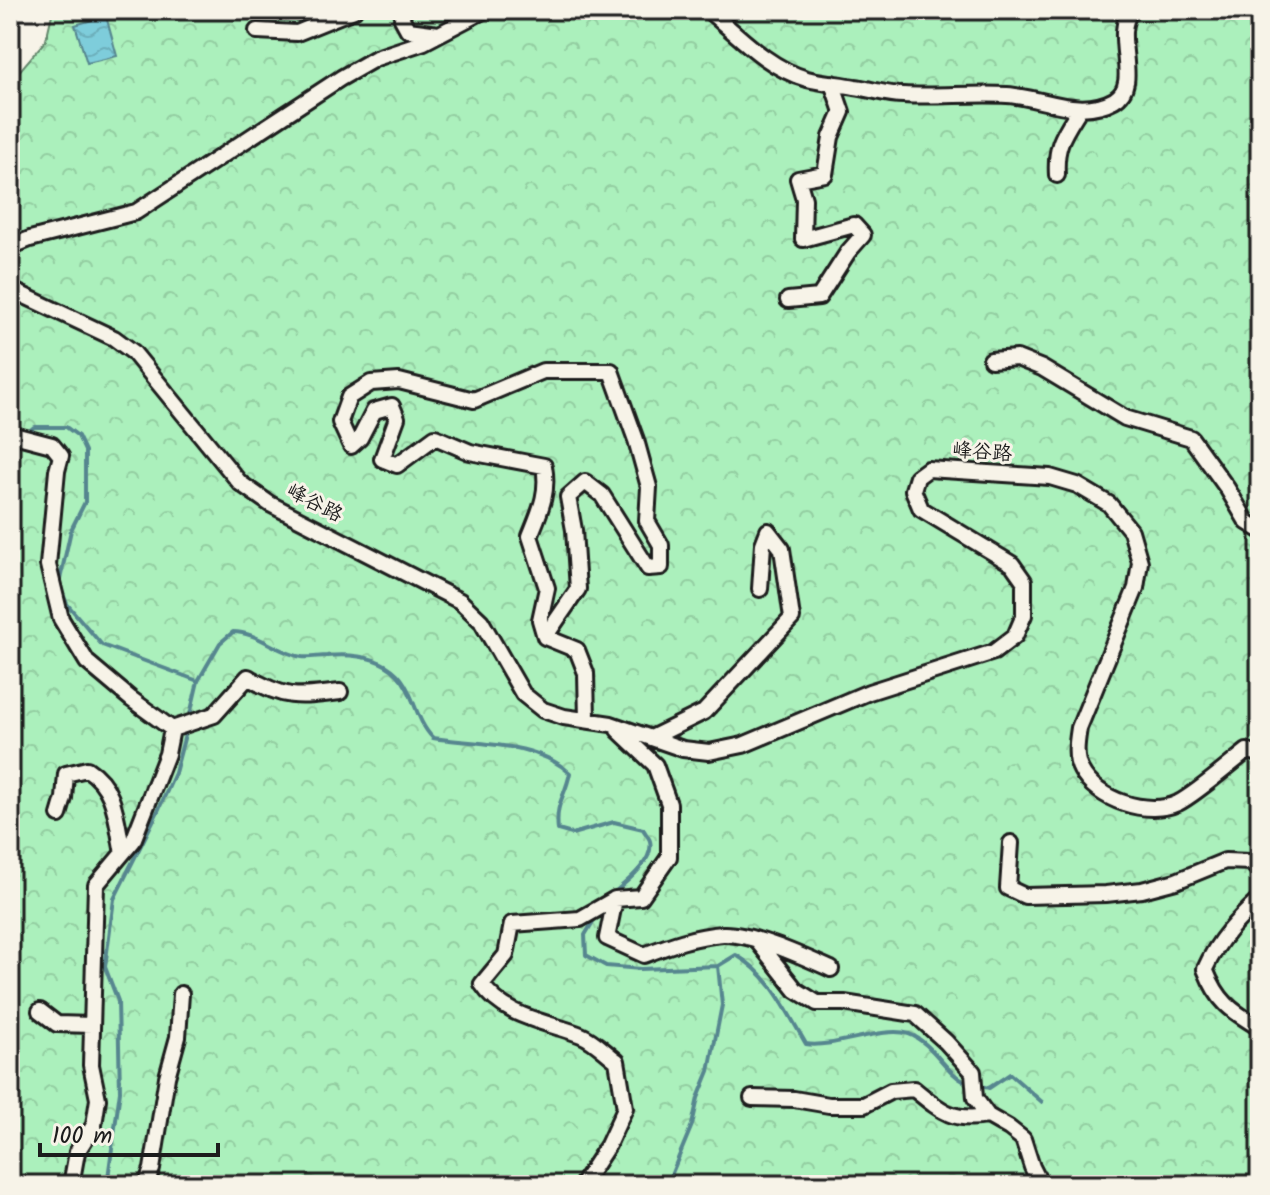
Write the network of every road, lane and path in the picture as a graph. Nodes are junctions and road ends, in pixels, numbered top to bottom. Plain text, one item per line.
1 (354, 10) edge
2 (403, 10) edge
3 (485, 10) edge
4 (708, 10) edge
5 (1132, 10) edge
6 (257, 31) dead end
7 (440, 34) junction
8 (832, 83) junction
9 (1080, 108) junction
10 (1057, 175) dead end
11 (10, 247) edge
12 (10, 289) edge
13 (788, 300) dead end
14 (991, 360) dead end
15 (20, 436) edge
16 (1260, 530) edge
17 (760, 589) dead end
18 (545, 637) junction
19 (340, 692) dead end
20 (587, 720) junction
21 (611, 724) junction
22 (176, 727) junction
23 (651, 738) junction
24 (1254, 752) edge
25 (59, 815) dead end
26 (1011, 843) dead end
27 (123, 853) junction
28 (1260, 872) edge
29 (615, 899) junction
30 (1260, 899) edge
31 (758, 942) junction
32 (831, 969) dead end
33 (181, 994) dead end
34 (40, 1011) dead end
35 (92, 1025) junction
36 (1260, 1028) edge
37 (752, 1098) dead end
38 (988, 1116) junction
39 (71, 1185) edge
40 (146, 1185) edge
41 (582, 1185) edge
42 (1041, 1185) edge

1 - 6 street
2 - 7 street
3 - 7 street
4 - 8 street
5 - 9 street
7 - 11 street
8 - 9 street
8 - 13 street
9 - 10 street
12 - 20 street, 峰谷路
14 - 16 street
15 - 22 street
17 - 23 street
18 - 18 street
18 - 20 street
19 - 22 street
20 - 21 street, 峰谷路
21 - 23 street, 峰谷路
21 - 29 street
22 - 27 street
23 - 24 street, 峰谷路
25 - 27 street
26 - 28 street
27 - 35 street
29 - 31 street
29 - 41 street
30 - 36 street
31 - 32 street
31 - 38 street
33 - 40 street
34 - 35 street
35 - 39 street
37 - 38 street
38 - 42 street

